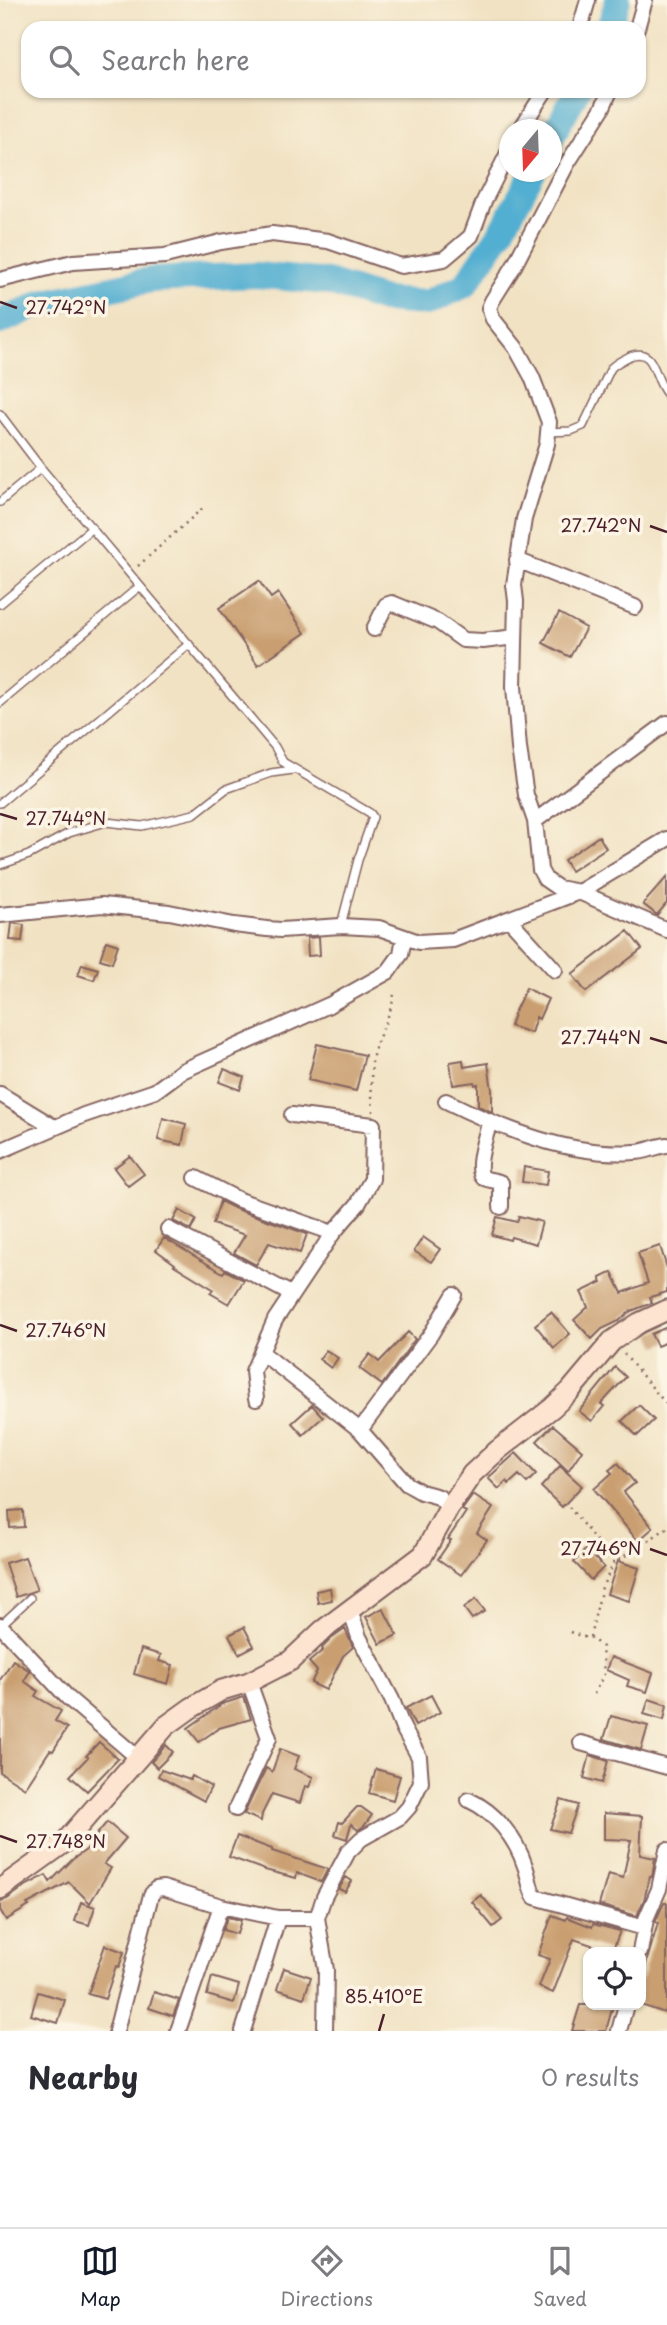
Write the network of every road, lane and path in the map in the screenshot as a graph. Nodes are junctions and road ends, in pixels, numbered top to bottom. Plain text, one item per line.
1 (588, 0) edge
2 (645, 0) edge
3 (582, 21) edge
4 (639, 21) edge
5 (541, 98) edge
6 (607, 98) edge
7 (527, 119) edge
8 (499, 170) edge
9 (0, 280) edge
10 (667, 394) edge
11 (0, 414) edge
12 (549, 432) junction
13 (41, 468) junction
14 (0, 502) edge
15 (205, 506) dead end
16 (92, 528) junction
17 (517, 560) junction
18 (130, 573) junction
19 (140, 586) junction
20 (0, 604) edge
21 (635, 607) dead end
22 (374, 629) dead end
23 (515, 637) junction
24 (189, 644) junction
25 (0, 703) edge
26 (667, 723) edge
27 (293, 770) junction
28 (0, 803) edge
29 (535, 821) junction
30 (667, 839) edge
31 (0, 865) edge
32 (579, 892) junction
33 (0, 915) edge
34 (509, 919) junction
35 (341, 926) junction
36 (667, 930) edge
37 (404, 937) junction
38 (555, 970) dead end
39 (394, 993) dead end
40 (0, 1094) edge
41 (446, 1101) dead end
42 (292, 1115) dead end
43 (490, 1121) junction
44 (373, 1125) junction
45 (54, 1127) junction
46 (667, 1145) edge
47 (0, 1152) edge
48 (197, 1178) dead end
49 (501, 1207) dead end
50 (168, 1229) dead end
51 (333, 1233) junction
52 (291, 1294) junction
53 (454, 1295) dead end
54 (667, 1310) edge
55 (612, 1341) junction
56 (261, 1352) junction
57 (256, 1399) dead end
58 (667, 1405) edge
59 (360, 1430) junction
60 (569, 1507) dead end
61 (449, 1508) junction
62 (667, 1528) edge
63 (614, 1563) junction
64 (30, 1598) dead end
65 (350, 1610) junction
66 (0, 1625) edge
67 (570, 1632) dead end
68 (590, 1637) junction
69 (249, 1682) junction
70 (593, 1696) dead end
71 (581, 1743) dead end
72 (138, 1758) junction
73 (667, 1767) edge
74 (469, 1800) dead end
75 (236, 1809) dead end
76 (667, 1850) edge
77 (0, 1889) edge
78 (663, 1890) edge
79 (221, 1906) junction
80 (317, 1917) junction
81 (278, 1918) junction
82 (644, 1928) junction
83 (641, 1947) edge
84 (625, 2010) edge
85 (116, 2031) edge
86 (178, 2031) edge
87 (243, 2031) edge
88 (325, 2031) edge
89 (619, 2031) edge

1 - 3 street
2 - 4 street
5 - 7 street
6 - 12 street
8 - 9 street
10 - 12 lane
11 - 13 lane
12 - 17 street
13 - 14 lane
13 - 16 lane
15 - 18 path
16 - 18 lane
16 - 20 lane
17 - 21 street
17 - 23 street
18 - 19 lane
19 - 24 lane
19 - 25 lane
22 - 23 street
23 - 29 street
24 - 27 lane
24 - 28 lane
26 - 29 street
27 - 31 lane
27 - 35 lane
29 - 32 street
30 - 32 street
32 - 34 street
32 - 36 street
33 - 35 street
34 - 37 street
34 - 38 street
35 - 37 street
37 - 45 street
39 - 44 path
40 - 45 street
41 - 43 street
42 - 44 street
43 - 46 street
43 - 49 street
44 - 51 street
45 - 47 street
48 - 51 street
50 - 52 street
51 - 52 street
52 - 56 street
53 - 59 street
54 - 55 main road
55 - 58 path
55 - 61 main road
56 - 57 street
56 - 59 street
59 - 61 street
60 - 63 path
61 - 65 main road
62 - 63 path
63 - 68 path
64 - 66 lane
65 - 69 main road
65 - 80 street
66 - 72 street
67 - 68 path
68 - 70 path
69 - 72 main road
69 - 75 street
71 - 73 street
72 - 77 main road
74 - 82 street
76 - 78 street
78 - 82 street
79 - 81 street
79 - 85 street
79 - 86 street
80 - 81 street
80 - 88 street
81 - 87 street
82 - 83 street
84 - 89 street

